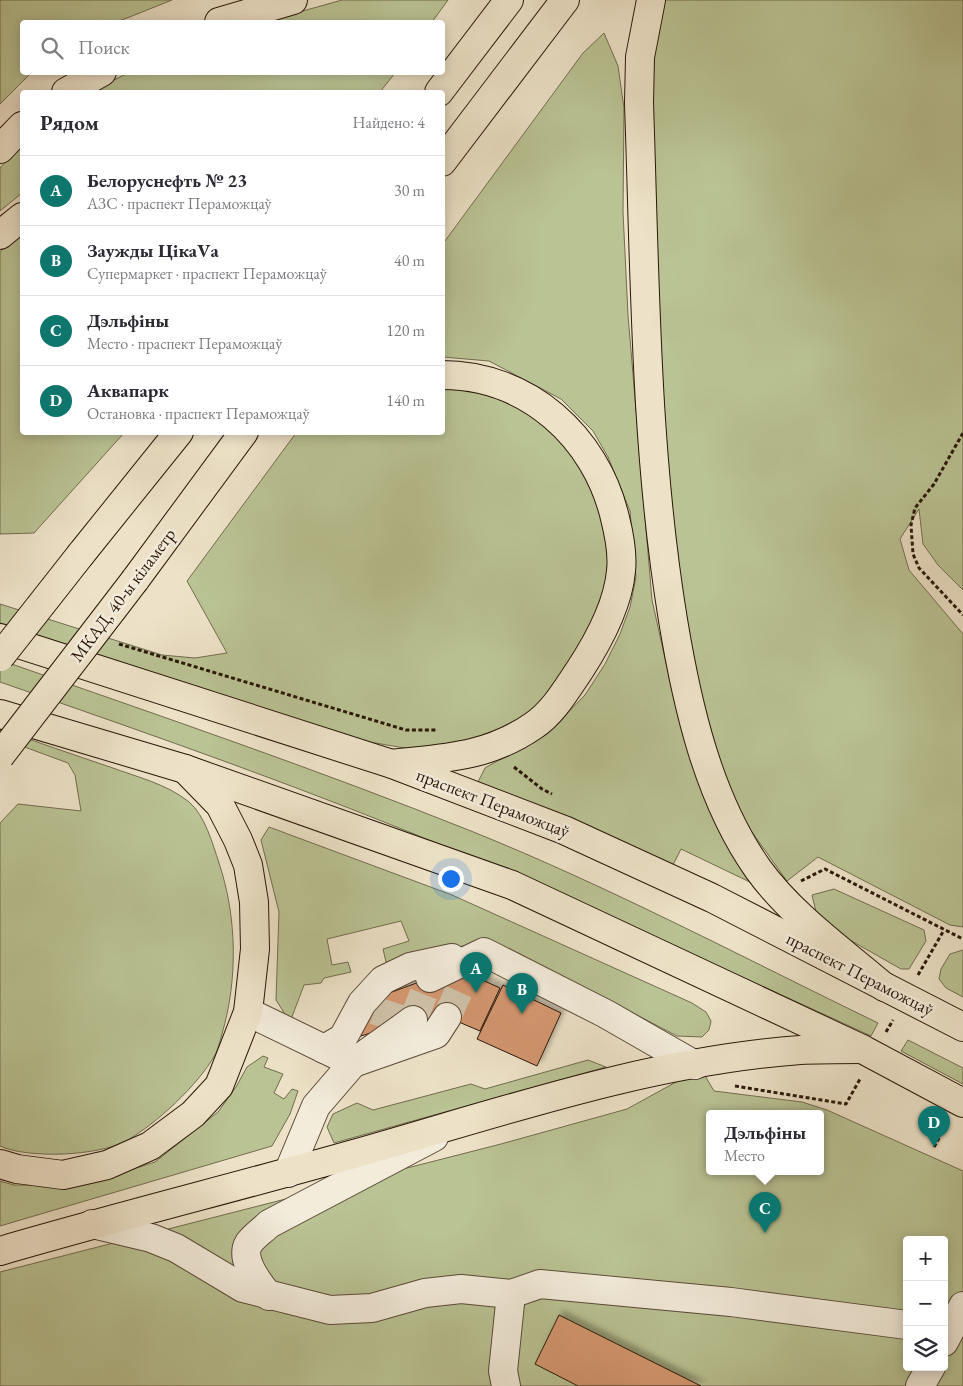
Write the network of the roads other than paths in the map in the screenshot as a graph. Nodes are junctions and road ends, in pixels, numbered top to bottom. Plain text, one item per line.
1 (293, 0) edge
2 (510, 0) edge
3 (565, 0) edge
4 (651, 0) edge
5 (226, 20) edge
6 (97, 75) edge
7 (70, 90) edge
8 (441, 90) edge
9 (20, 128) edge
10 (0, 149) edge
11 (445, 158) edge
12 (20, 219) edge
13 (0, 236) edge
14 (445, 375) edge
15 (177, 435) edge
16 (244, 435) edge
17 (0, 638) edge
18 (0, 657) edge
19 (0, 714) edge
20 (0, 756) edge
21 (392, 764) junction
22 (186, 770) junction
23 (484, 952) junction
24 (467, 973) tunnel mouth
25 (430, 978) tunnel mouth
26 (884, 987) junction
27 (396, 989) tunnel mouth
28 (248, 1012) junction
29 (447, 1017) tunnel mouth
30 (412, 1020) tunnel mouth
31 (963, 1027) edge
32 (383, 1028) tunnel mouth
33 (324, 1049) junction
34 (862, 1049) junction
35 (354, 1063) junction
36 (695, 1065) junction
37 (963, 1103) edge
38 (456, 1125) junction
39 (0, 1164) edge
40 (288, 1173) junction
41 (92, 1224) junction
42 (0, 1251) edge
43 (511, 1294) junction
44 (269, 1296) junction
45 (963, 1306) edge
46 (903, 1324) edge
47 (948, 1331) edge
48 (929, 1371) edge
49 (506, 1386) edge
50 (920, 1386) edge

1 - 5 main road
2 - 8 main road
3 - 11 main road
4 - 26 main road
6 - 7 main road
9 - 10 main road
12 - 13 main road
14 - 21 main road
15 - 18 main road, bridge
16 - 20 main road, МКАД, 40-ы кіламетр, bridge
17 - 21 main road, праспект Пераможцаў
19 - 22 main road
21 - 26 main road, праспект Пераможцаў
22 - 28 main road
22 - 34 main road
23 - 24 lane
23 - 25 lane
23 - 27 lane
23 - 33 lane
23 - 36 lane
26 - 31 main road, праспект Пераможцаў
28 - 33 lane
28 - 39 main road
29 - 35 lane
30 - 35 lane
32 - 35 lane
33 - 35 lane
34 - 36 main road
34 - 37 main road
35 - 40 lane
36 - 38 main road
38 - 40 main road
38 - 44 lane
40 - 41 main road
41 - 42 main road
41 - 44 lane
43 - 44 lane
43 - 46 lane
43 - 49 lane
45 - 47 lane
48 - 50 lane

